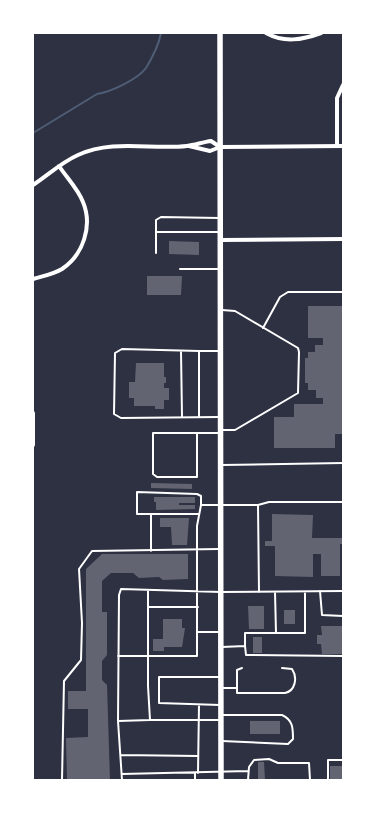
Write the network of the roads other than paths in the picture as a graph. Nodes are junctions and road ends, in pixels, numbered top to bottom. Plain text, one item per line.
1 (220, 33) edge
2 (266, 33) edge
3 (321, 33) edge
4 (312, 35) edge
5 (343, 85) edge
6 (188, 146) junction
7 (337, 146) junction
8 (343, 146) edge
9 (220, 147) junction
10 (59, 166) junction
11 (33, 185) edge
12 (220, 218) junction
13 (156, 232) junction
14 (220, 232) junction
15 (343, 239) edge
16 (220, 240) junction
17 (156, 253) dead end
18 (180, 269) dead end
19 (220, 269) junction
20 (33, 279) edge
21 (343, 292) edge
22 (221, 310) junction
23 (263, 328) junction
24 (181, 351) junction
25 (199, 351) junction
26 (220, 351) junction
27 (33, 413) edge
28 (182, 417) junction
29 (199, 417) junction
30 (220, 417) junction
31 (220, 431) junction
32 (197, 433) junction
33 (33, 445) edge
34 (343, 464) edge
35 (220, 465) junction
36 (343, 502) edge
37 (201, 505) junction
38 (258, 505) junction
39 (220, 506) junction
40 (151, 514) junction
41 (198, 514) junction
42 (221, 549) junction
43 (197, 550) junction
44 (151, 551) junction
45 (148, 590) junction
46 (320, 591) junction
47 (343, 591) edge
48 (198, 592) junction
49 (221, 592) junction
50 (259, 592) junction
51 (275, 592) junction
52 (305, 592) junction
53 (148, 607) junction
54 (198, 607) junction
55 (343, 616) edge
56 (198, 632) junction
57 (221, 632) junction
58 (276, 633) junction
59 (245, 646) junction
60 (221, 647) junction
61 (118, 656) junction
62 (148, 656) junction
63 (343, 656) edge
64 (242, 668) dead end
65 (282, 668) dead end
66 (221, 677) junction
67 (221, 688) junction
68 (237, 688) junction
69 (199, 705) junction
70 (221, 706) junction
71 (221, 717) junction
72 (118, 720) junction
73 (150, 720) junction
74 (198, 720) junction
75 (221, 741) junction
76 (121, 755) junction
77 (198, 756) junction
78 (343, 760) edge
79 (248, 771) junction
80 (197, 773) junction
81 (222, 773) junction
82 (122, 774) junction
83 (62, 780) edge
84 (122, 780) edge
85 (195, 780) edge
86 (221, 780) edge
87 (248, 780) edge
88 (310, 780) edge
89 (328, 780) edge

1 - 9 main road
2 - 4 street
3 - 4 street
5 - 7 street
6 - 9 street
6 - 9 street
6 - 10 street
7 - 8 street
7 - 9 street
9 - 12 main road
10 - 11 street
10 - 20 street
12 - 13 lane
12 - 14 main road
13 - 14 lane
13 - 17 lane
14 - 16 main road
15 - 16 street
16 - 19 main road
18 - 19 lane
19 - 22 main road
21 - 23 lane
22 - 23 lane
22 - 26 main road
23 - 31 lane
24 - 25 lane
24 - 28 lane
24 - 28 lane
25 - 26 lane
25 - 29 lane
26 - 30 main road
27 - 33 street
28 - 29 lane
29 - 30 lane
30 - 31 main road
31 - 32 lane
31 - 35 main road
32 - 32 lane
34 - 35 lane
35 - 39 main road
36 - 38 lane
37 - 39 lane
37 - 40 lane
37 - 41 lane
38 - 39 lane
38 - 50 lane
39 - 42 main road
40 - 41 lane
40 - 44 lane
41 - 43 lane
42 - 43 lane
42 - 49 main road
43 - 44 lane
43 - 48 lane
44 - 83 lane
45 - 48 lane
45 - 53 lane
45 - 61 lane
46 - 47 lane
46 - 52 lane
46 - 55 lane
48 - 49 lane
48 - 54 lane
49 - 50 lane
49 - 57 main road
50 - 51 lane
51 - 52 lane
51 - 58 lane
52 - 58 lane
53 - 54 lane
53 - 62 lane
54 - 56 lane
56 - 57 lane
56 - 62 lane
57 - 60 main road
58 - 59 lane
59 - 60 lane
59 - 63 lane
60 - 66 main road
61 - 62 lane
61 - 72 lane
62 - 73 lane
64 - 68 lane
65 - 68 lane
66 - 67 main road
66 - 69 lane
67 - 68 lane
67 - 70 main road
69 - 70 lane
69 - 74 lane
70 - 71 main road
71 - 74 lane
71 - 75 main road
71 - 75 lane
72 - 73 lane
72 - 76 lane
73 - 74 lane
74 - 77 lane
75 - 81 main road
76 - 77 lane
76 - 82 lane
77 - 80 lane
78 - 89 lane
79 - 81 lane
79 - 87 lane
79 - 88 lane
80 - 81 lane
80 - 82 lane
80 - 85 lane
81 - 86 main road
82 - 84 lane

